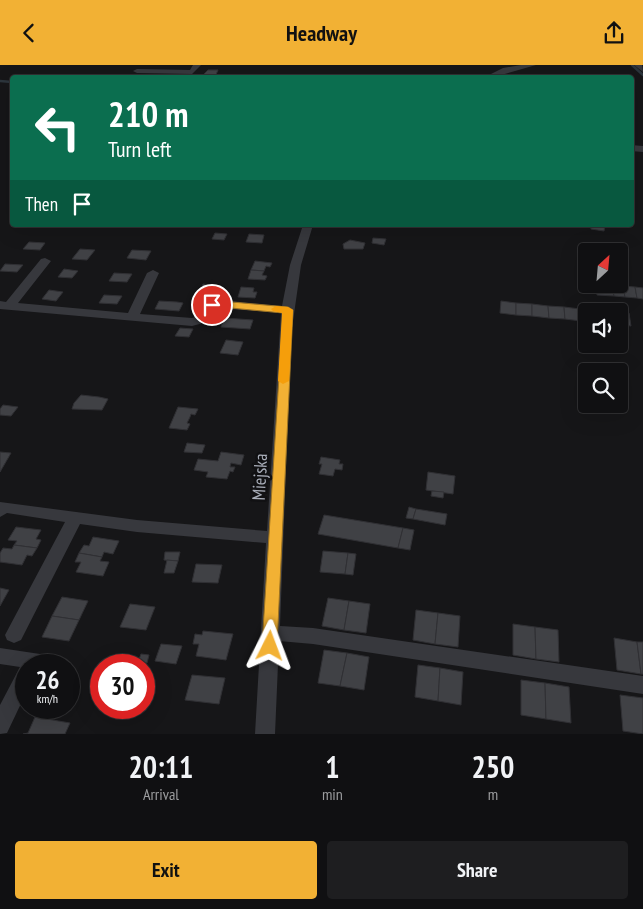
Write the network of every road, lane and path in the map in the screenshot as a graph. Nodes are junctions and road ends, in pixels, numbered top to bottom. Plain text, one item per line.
1 (197, 65) edge
2 (532, 65) edge
3 (638, 65) edge
4 (643, 70) edge
5 (137, 71) dead end
6 (494, 75) edge
7 (307, 227) edge
8 (45, 261) dead end
9 (153, 273) dead end
10 (4, 305) edge
11 (288, 310) junction
12 (132, 317) junction
13 (0, 511) edge
14 (75, 519) junction
15 (275, 538) junction
16 (270, 633) junction
17 (14, 635) dead end
18 (0, 656) edge
19 (15, 658) edge
20 (643, 685) edge
21 (15, 695) edge
22 (0, 726) edge
23 (265, 734) edge

1 - 5 street
2 - 6 street
3 - 4 street
7 - 11 street, Miejska
8 - 10 street
9 - 12 street
10 - 12 street
11 - 12 street
11 - 15 street, Miejska
13 - 14 street
14 - 15 street
14 - 17 street
15 - 16 street, Miejska
16 - 20 street
16 - 23 street, Miejska
18 - 19 street
21 - 22 street

